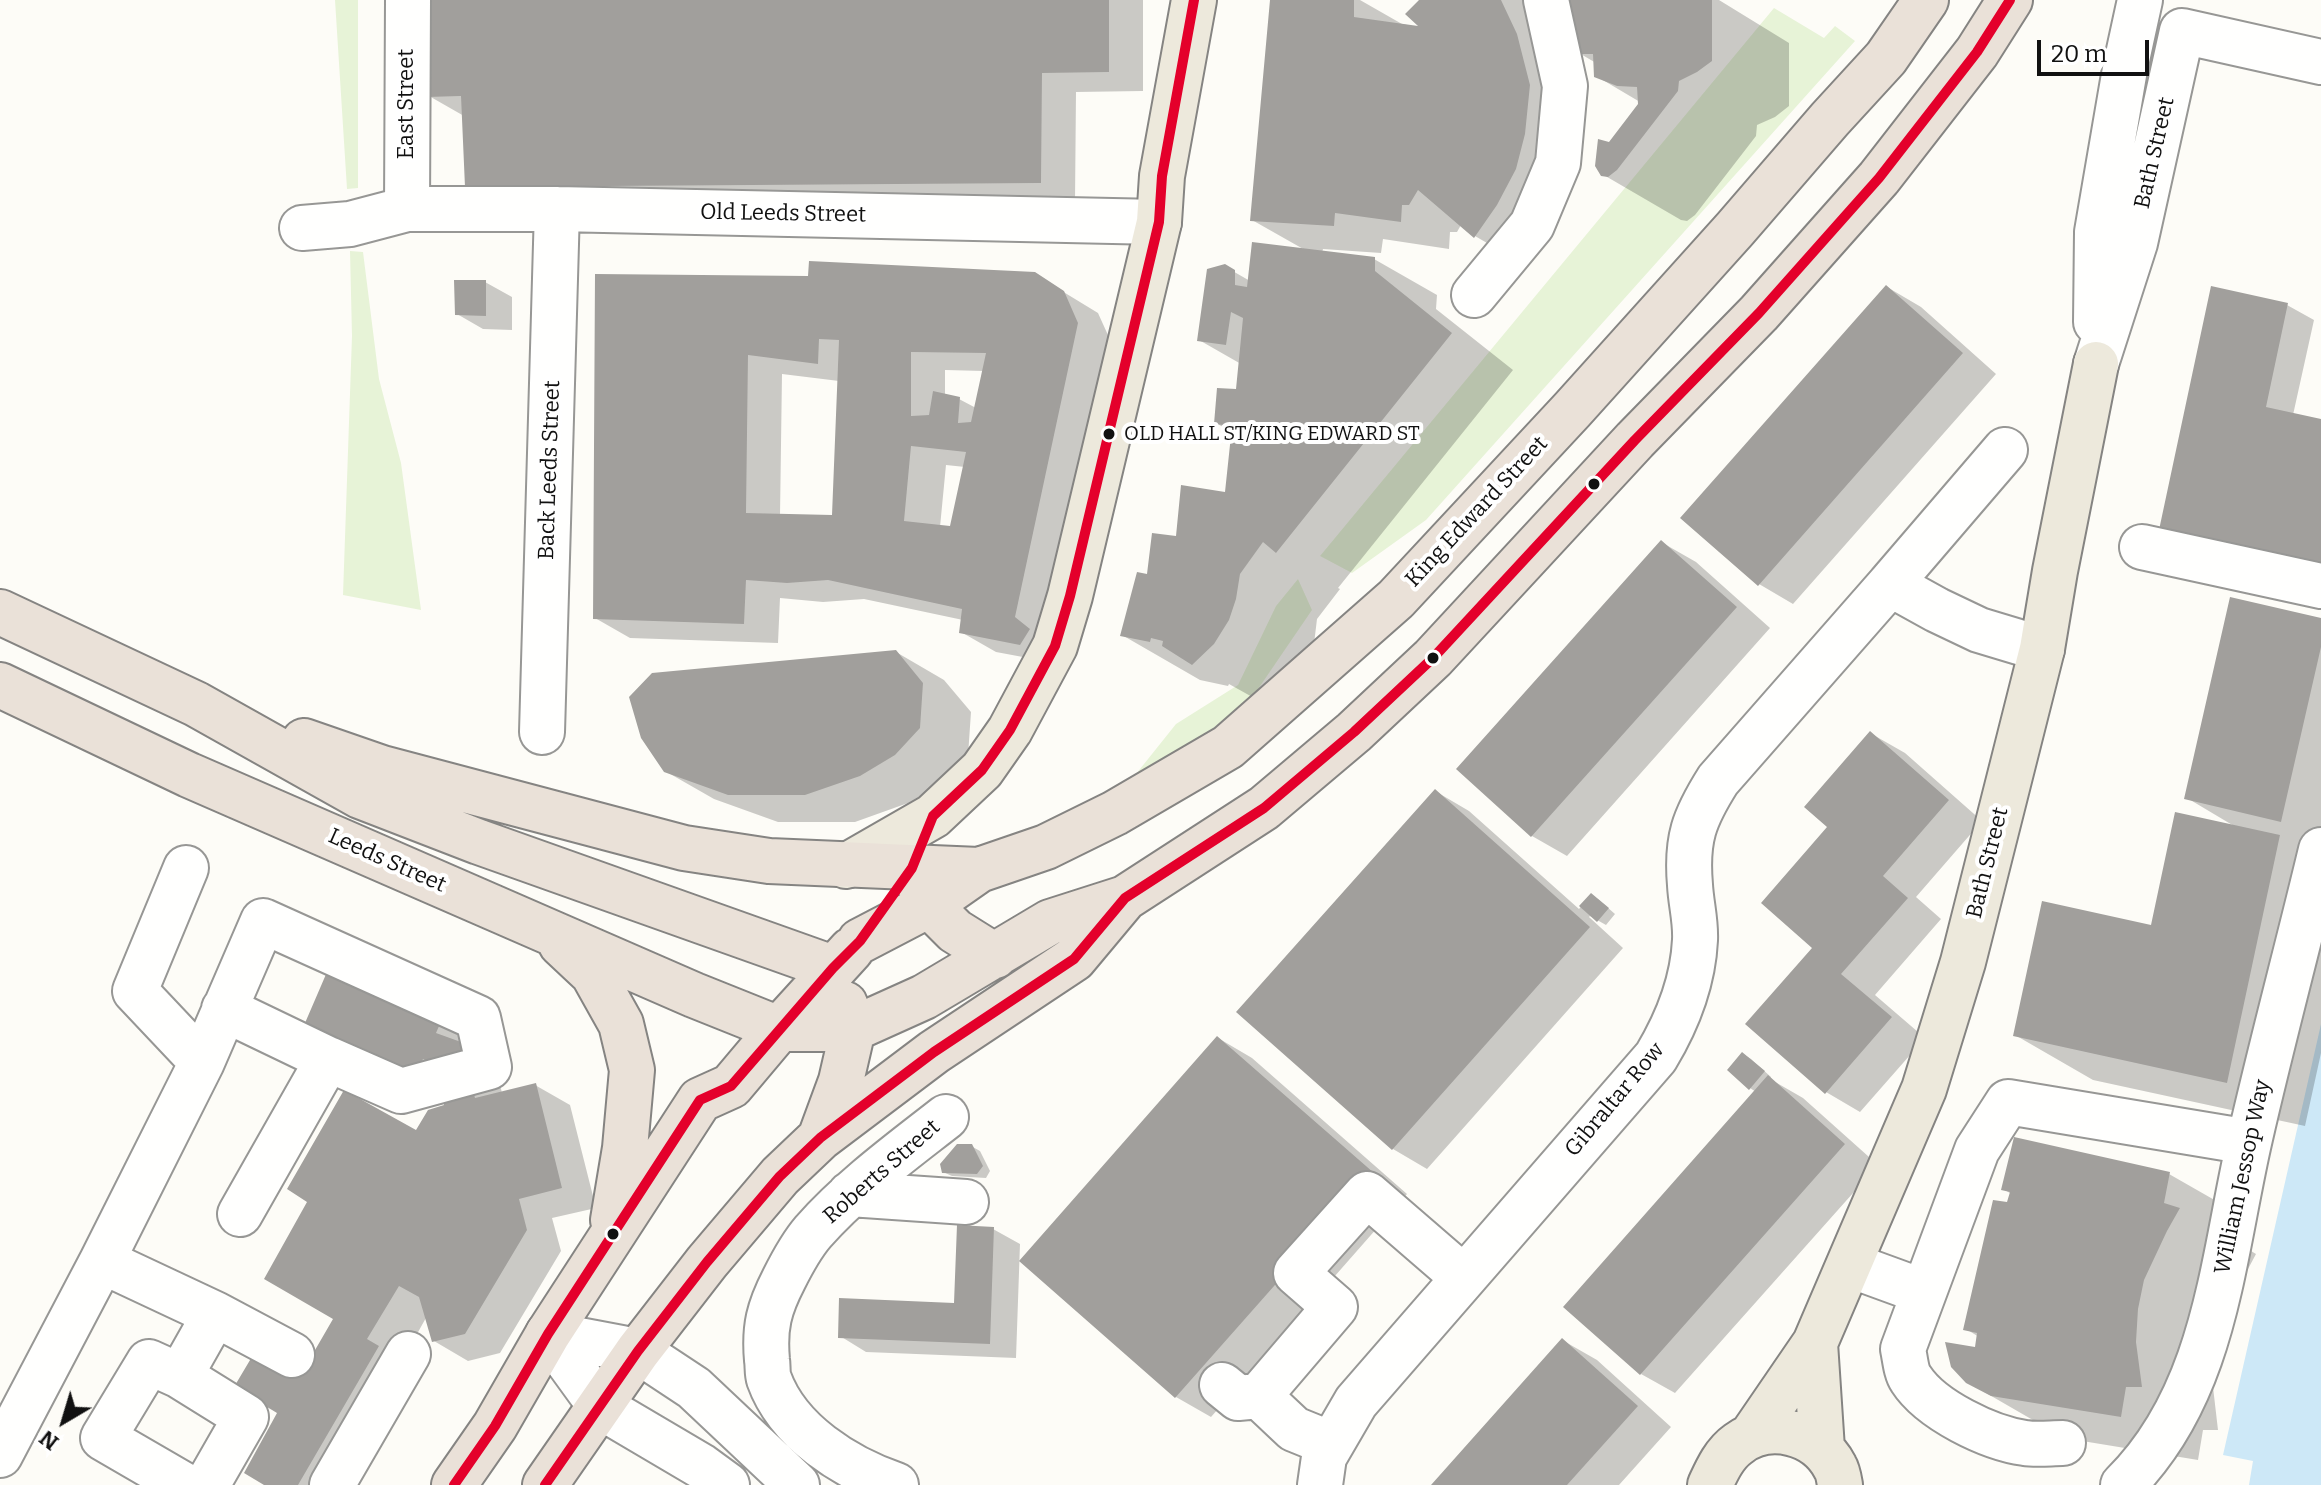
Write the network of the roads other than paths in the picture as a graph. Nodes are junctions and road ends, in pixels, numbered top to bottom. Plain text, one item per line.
1 (408, 0) edge
2 (1194, 0) edge
3 (1546, 0) edge
4 (1926, 0) edge
5 (2010, 0) edge
6 (2140, 0) edge
7 (2321, 62) edge
8 (407, 209) junction
9 (557, 209) junction
10 (1159, 222) junction
11 (302, 228) dead end
12 (1474, 295) dead end
13 (2096, 364) junction
14 (2005, 450) dead end
15 (2167, 560) dead end
16 (1890, 584) junction
17 (2321, 586) edge
18 (0, 612) edge
19 (2042, 649) junction
20 (0, 685) edge
21 (196, 704) junction
22 (542, 732) dead end
23 (933, 816) junction
24 (2321, 850) edge
25 (846, 866) junction
26 (186, 868) dead end
27 (920, 887) junction
28 (1125, 898) junction
29 (548, 932) junction
30 (847, 954) junction
31 (995, 956) junction
32 (224, 1009) junction
33 (779, 1029) junction
34 (853, 1029) junction
35 (328, 1059) junction
36 (202, 1062) junction
37 (946, 1117) dead end
38 (820, 1138) junction
39 (2249, 1142) junction
40 (850, 1194) junction
41 (966, 1202) dead end
42 (240, 1214) dead end
43 (610, 1238) junction
44 (102, 1261) junction
45 (1850, 1265) junction
46 (1463, 1277) junction
47 (1924, 1292) junction
48 (215, 1314) junction
49 (548, 1334) junction
50 (1815, 1343) junction
51 (638, 1351) junction
52 (408, 1354) dead end
53 (292, 1355) dead end
54 (180, 1376) junction
55 (601, 1407) junction
56 (1752, 1435) junction
57 (2063, 1443) dead end
58 (0, 1455) edge
59 (1326, 1465) edge
60 (1840, 1472) edge
61 (184, 1485) edge
62 (207, 1485) edge
63 (332, 1485) edge
64 (454, 1485) edge
65 (545, 1485) edge
66 (727, 1485) edge
67 (797, 1485) edge
68 (896, 1485) edge
69 (1710, 1485) edge
70 (2123, 1485) edge

1 - 8 street, East Street
2 - 10 main road
3 - 12 street
4 - 27 highway, King Edward Street
5 - 28 highway
6 - 13 street, Bath Street
7 - 13 street, Bath Street
8 - 9 street, Old Leeds Street
8 - 11 street, Old Leeds Street
9 - 10 street, Old Leeds Street
9 - 22 street, Back Leeds Street
10 - 23 main road
13 - 19 main road, Bath Street
14 - 16 street, Gibraltar Row
15 - 17 street
16 - 19 street
16 - 46 street, Gibraltar Row
18 - 21 highway
19 - 45 main road, Bath Street
20 - 29 highway, Leeds Street
21 - 25 highway
21 - 30 highway
23 - 25 main road
23 - 27 main road
24 - 39 street, William Jessop Way
25 - 27 highway
26 - 36 street
27 - 30 highway, King Edward Street
27 - 31 highway
28 - 31 highway
28 - 38 highway
29 - 33 highway, Leeds Street
29 - 43 highway
30 - 33 highway
30 - 34 highway
31 - 34 highway
32 - 35 street
32 - 35 street
32 - 36 street
33 - 34 highway
33 - 43 highway
34 - 38 highway
35 - 42 street
36 - 44 street
37 - 40 street, Roberts Street
38 - 51 highway
39 - 47 street
39 - 70 street, William Jessop Way
40 - 41 street
40 - 68 street, Roberts Street
43 - 49 highway
44 - 48 street
44 - 58 street
45 - 47 street
45 - 50 main road, Bath Street
46 - 59 street, Gibraltar Row
46 - 59 street
47 - 57 street
48 - 53 street
48 - 54 street
49 - 51 street
49 - 55 street
49 - 64 highway
50 - 56 main road, Bath Street
50 - 60 main road, Bath Street
51 - 55 highway
51 - 67 street
52 - 63 street
54 - 61 street
54 - 62 street
55 - 65 highway
55 - 66 street
56 - 60 main road
56 - 69 main road, Bath Street

